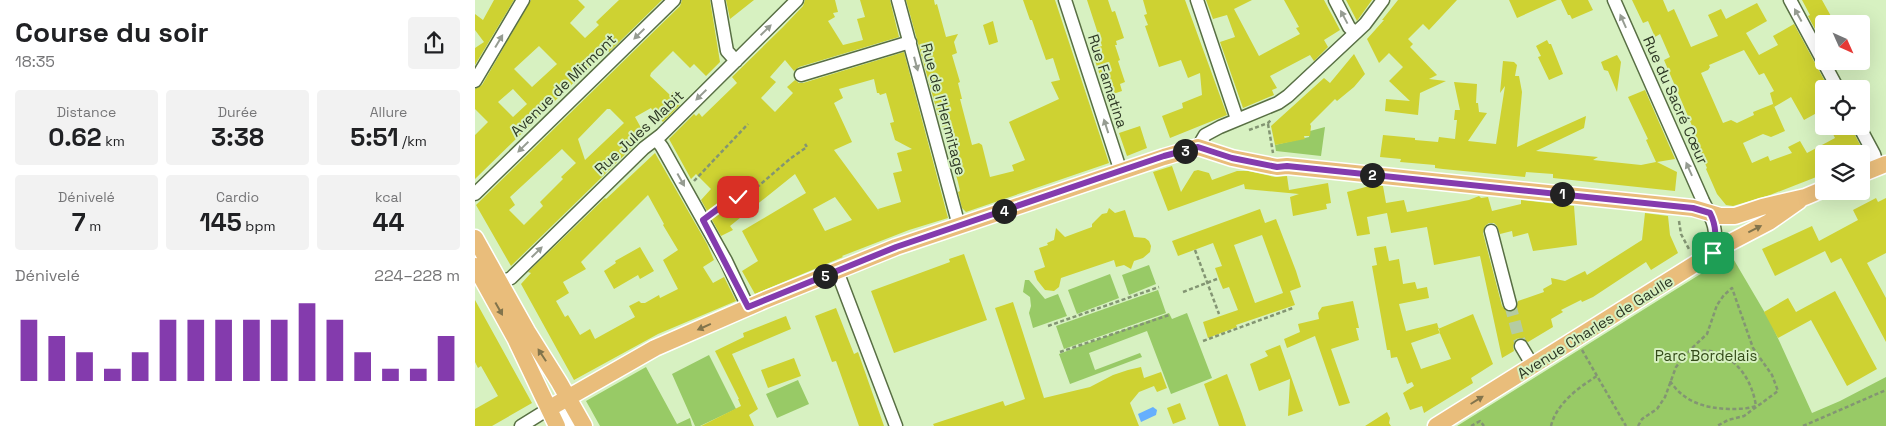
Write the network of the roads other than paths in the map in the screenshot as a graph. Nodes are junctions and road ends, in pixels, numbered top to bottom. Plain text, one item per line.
1 (523, 0) edge
2 (674, 0) edge
3 (718, 0) edge
4 (797, 0) edge
5 (898, 0) edge
6 (1065, 0) edge
7 (1197, 0) edge
8 (1335, 0) edge
9 (1383, 0) edge
10 (1614, 0) edge
11 (1790, 0) edge
12 (1355, 33) junction
13 (910, 42) junction
14 (736, 61) junction
15 (801, 75) dead end
16 (1833, 80) edge
17 (475, 81) edge
18 (1237, 120) junction
19 (1864, 135) edge
20 (656, 139) junction
21 (1198, 147) junction
22 (1882, 165) edge
23 (1870, 170) edge
24 (1121, 172) junction
25 (1815, 193) edge
26 (475, 194) edge
27 (1805, 197) junction
28 (1710, 213) junction
29 (959, 226) junction
30 (1491, 231) dead end
31 (475, 238) edge
32 (1713, 253) junction
33 (475, 266) edge
34 (837, 271) junction
35 (501, 283) junction
36 (1510, 304) tunnel mouth
37 (748, 307) junction
38 (1521, 346) tunnel mouth
39 (1533, 366) junction
40 (568, 397) junction
41 (550, 408) junction
42 (521, 426) edge
43 (557, 426) edge
44 (570, 426) edge
45 (584, 426) edge
46 (896, 426) edge
47 (1436, 426) edge

17 -> 1 street
2 -> 26 street, Avenue de Mirmont
3 - 14 street
14 -> 4 street, Rue Jules Mabit
5 - 13 street, Rue de l'Hermitage
24 -> 6 street, Rue Famatina
7 - 18 street
12 -> 8 street
9 - 12 street
28 -> 10 street, Rue du Sacré Cœur
16 -> 11 street
12 - 18 street
13 - 15 street
13 -> 29 street, Rue de l'Hermitage
14 -> 20 street, Rue Jules Mabit
18 - 21 street
19 - 22 street
35 -> 20 street, Rue Jules Mabit
20 -> 37 street
21 - 24 main road
21 - 28 main road, Avenue Charles de Gaulle
22 - 23 main road
24 - 29 main road
25 - 27 main road, Avenue Charles de Gaulle
27 - 28 main road, Avenue Charles de Gaulle
32 -> 27 main road, Avenue Charles de Gaulle
28 - 32 street, Rue du Sacré Cœur
29 - 34 main road
30 - 36 street
31 - 35 main road
32 - 39 main road, Avenue Charles de Gaulle
33 -> 41 main road
34 - 37 main road
34 - 46 street
40 -> 35 main road
37 -> 40 main road
38 - 39 street
47 -> 39 main road, Avenue Charles de Gaulle
40 - 41 main road
40 - 45 main road
41 - 42 street
41 - 43 main road
41 - 44 street

